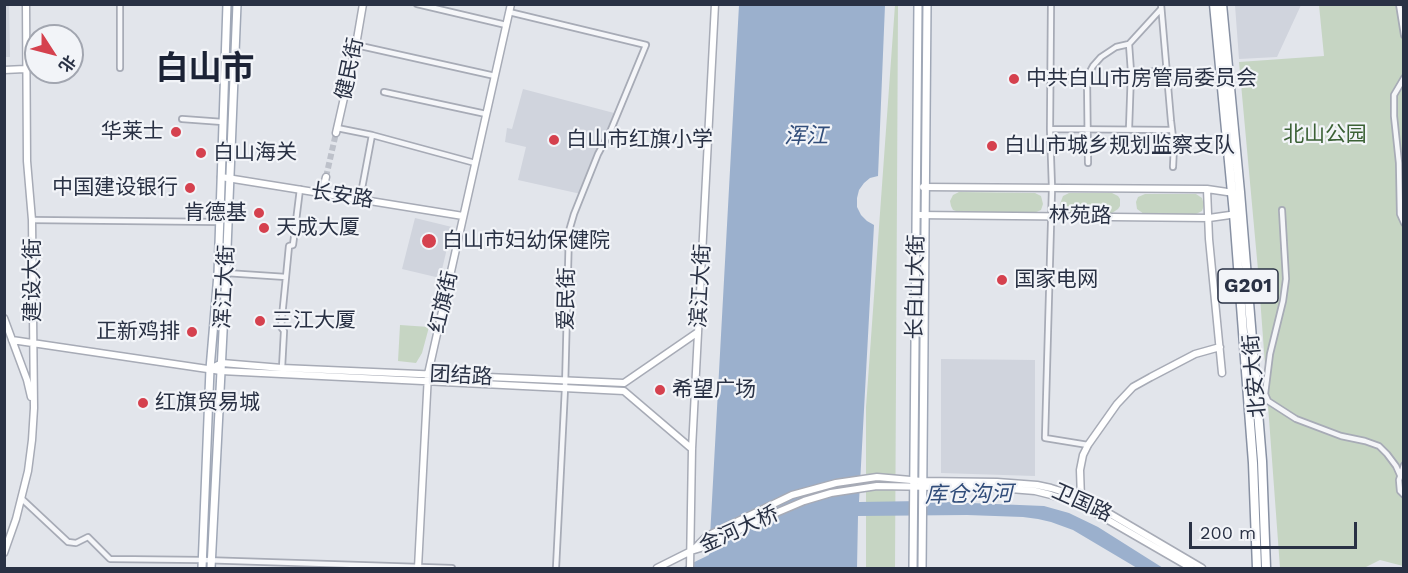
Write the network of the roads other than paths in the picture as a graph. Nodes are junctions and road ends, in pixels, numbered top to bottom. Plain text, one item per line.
1 (26, 4) edge
2 (120, 4) edge
3 (227, 4) edge
4 (237, 4) edge
5 (363, 4) edge
6 (417, 4) edge
7 (511, 4) edge
8 (716, 4) edge
9 (918, 4) edge
10 (927, 4) edge
11 (1051, 4) edge
12 (1214, 4) edge
13 (1222, 4) edge
14 (1399, 4) edge
15 (1161, 7) edge
16 (509, 12) junction
17 (26, 24) edge
18 (506, 25) junction
19 (1404, 35) edge
20 (1129, 44) junction
21 (356, 45) junction
22 (120, 68) dead end
23 (24, 69) edge
24 (4, 70) edge
25 (1167, 71) junction
26 (1131, 72) junction
27 (495, 76) junction
28 (1087, 77) junction
29 (1051, 78) junction
30 (1404, 78) edge
31 (26, 84) edge
32 (384, 92) dead end
33 (486, 114) junction
34 (182, 119) dead end
35 (223, 122) junction
36 (1050, 129) junction
37 (1088, 129) junction
38 (1129, 129) junction
39 (1172, 130) junction
40 (337, 131) joint
41 (372, 135) junction
42 (475, 163) junction
43 (1088, 163) dead end
44 (1173, 167) dead end
45 (221, 177) junction
46 (326, 177) tunnel mouth
47 (230, 178) junction
48 (922, 187) junction
49 (1052, 188) junction
50 (300, 189) junction
51 (1207, 189) junction
52 (322, 193) junction
53 (1236, 193) junction
54 (360, 199) junction
55 (1282, 210) dead end
56 (1238, 214) junction
57 (921, 215) junction
58 (463, 216) junction
59 (1051, 216) junction
60 (1209, 218) junction
61 (32, 220) junction
62 (219, 222) junction
63 (1404, 223) edge
64 (226, 273) junction
65 (286, 277) junction
66 (4, 318) edge
67 (698, 332) junction
68 (12, 340) junction
69 (33, 342) junction
70 (1220, 347) junction
71 (221, 367) junction
72 (282, 368) junction
73 (210, 369) junction
74 (1222, 373) dead end
75 (428, 378) junction
76 (624, 383) junction
77 (565, 385) junction
78 (624, 391) junction
79 (34, 408) junction
80 (1088, 445) junction
81 (692, 449) junction
82 (1404, 465) edge
83 (1400, 475) junction
84 (877, 477) joint
85 (913, 484) junction
86 (922, 484) junction
87 (877, 486) joint
88 (1404, 495) edge
89 (22, 498) junction
90 (1081, 501) junction
91 (918, 516) junction
92 (691, 551) junction
93 (4, 553) edge
94 (202, 560) junction
95 (211, 565) edge
96 (690, 565) edge
97 (202, 568) edge
98 (418, 568) edge
99 (452, 568) edge
100 (556, 568) edge
101 (657, 568) edge
102 (913, 568) edge
103 (921, 568) edge
104 (1191, 568) edge
105 (1202, 568) edge
106 (1257, 568) edge
107 (1266, 568) edge

1 - 17 street, 建设大街
2 - 22 street
3 - 35 main road, 浑江大街
4 - 47 main road, 浑江大街
5 - 21 street, 健民街
6 - 18 street
7 - 16 street, 红旗街
8 - 67 street, 滨江大街
9 - 48 main road, 长白山大街
10 - 48 main road, 长白山大街
11 - 29 street
12 - 53 highway, 北安大街 / G201
13 - 53 highway, 北安大街 / G201
14 - 19 street
15 - 20 street
15 - 25 street
16 - 18 street, 红旗街
16 - 77 street, 爱民街
18 - 27 street, 红旗街
20 - 26 street
20 - 28 street
21 - 27 street
21 - 40 street, 健民街
23 - 24 street
25 - 26 street
25 - 39 street
26 - 38 street
27 - 33 street, 红旗街
28 - 29 street
28 - 37 street
29 - 36 street
30 - 63 street
31 - 61 street, 建设大街
32 - 33 street
33 - 42 street, 红旗街
34 - 35 street
35 - 45 main road, 浑江大街
36 - 37 street
36 - 49 street
37 - 38 street
37 - 43 street
38 - 39 street
39 - 44 street
40 - 41 street
41 - 42 street
41 - 54 street
42 - 58 street, 红旗街
45 - 47 street, 长安路
45 - 62 main road, 浑江大街
46 - 52 street
47 - 50 street, 长安路
47 - 64 main road, 浑江大街
48 - 49 street, 林苑路
48 - 57 main road, 长白山大街
49 - 51 street, 林苑路
49 - 59 street
50 - 52 street, 长安路
50 - 65 street
51 - 53 street, 林苑路
51 - 60 street
52 - 54 street, 长安路
53 - 56 highway, 北安大街 / G201
54 - 58 street, 长安路
55 - 83 street
56 - 60 street, 林苑路
56 - 106 highway, 北安大街 / G201
56 - 107 highway, 北安大街 / G201
57 - 59 street, 林苑路
57 - 85 main road, 长白山大街
57 - 86 main road, 长白山大街
58 - 75 street, 红旗街
59 - 60 street, 林苑路
59 - 80 street
60 - 70 street
61 - 62 street
61 - 69 street, 建设大街
62 - 73 main road, 浑江大街
64 - 65 street
64 - 71 main road, 浑江大街
65 - 72 street
66 - 68 street
67 - 76 street
67 - 81 street, 滨江大街
68 - 69 street, 团结路
68 - 79 street
69 - 73 street, 团结路
69 - 79 street, 建设大街
70 - 74 street
70 - 80 street
71 - 72 street, 团结路
71 - 73 street, 团结路
71 - 75 street, 团结路
71 - 95 main road, 浑江大街
72 - 75 street, 团结路
73 - 94 main road, 浑江大街
75 - 77 street, 团结路
75 - 98 street, 红旗街
76 - 77 street, 团结路
76 - 78 street
77 - 78 street, 团结路
77 - 100 street, 爱民街
78 - 81 street
79 - 89 street, 建设大街
80 - 90 street
81 - 92 street, 滨江大街
82 - 83 street
83 - 88 street
84 - 85 street, 卫国路
84 - 92 street, 金河大桥
85 - 86 street, 卫国路
85 - 87 street, 卫国路
85 - 91 main road, 长白山大街
86 - 90 street, 卫国路
86 - 91 main road, 长白山大街
87 - 92 street, 金河大桥
89 - 93 street, 建设大街
89 - 94 street
90 - 104 street, 卫国路
90 - 105 street, 卫国路
91 - 102 main road, 长白山大街
91 - 103 main road, 长白山大街
92 - 96 street, 滨江大街
92 - 101 street
94 - 95 street
94 - 97 main road, 浑江大街
95 - 98 street
98 - 99 street

